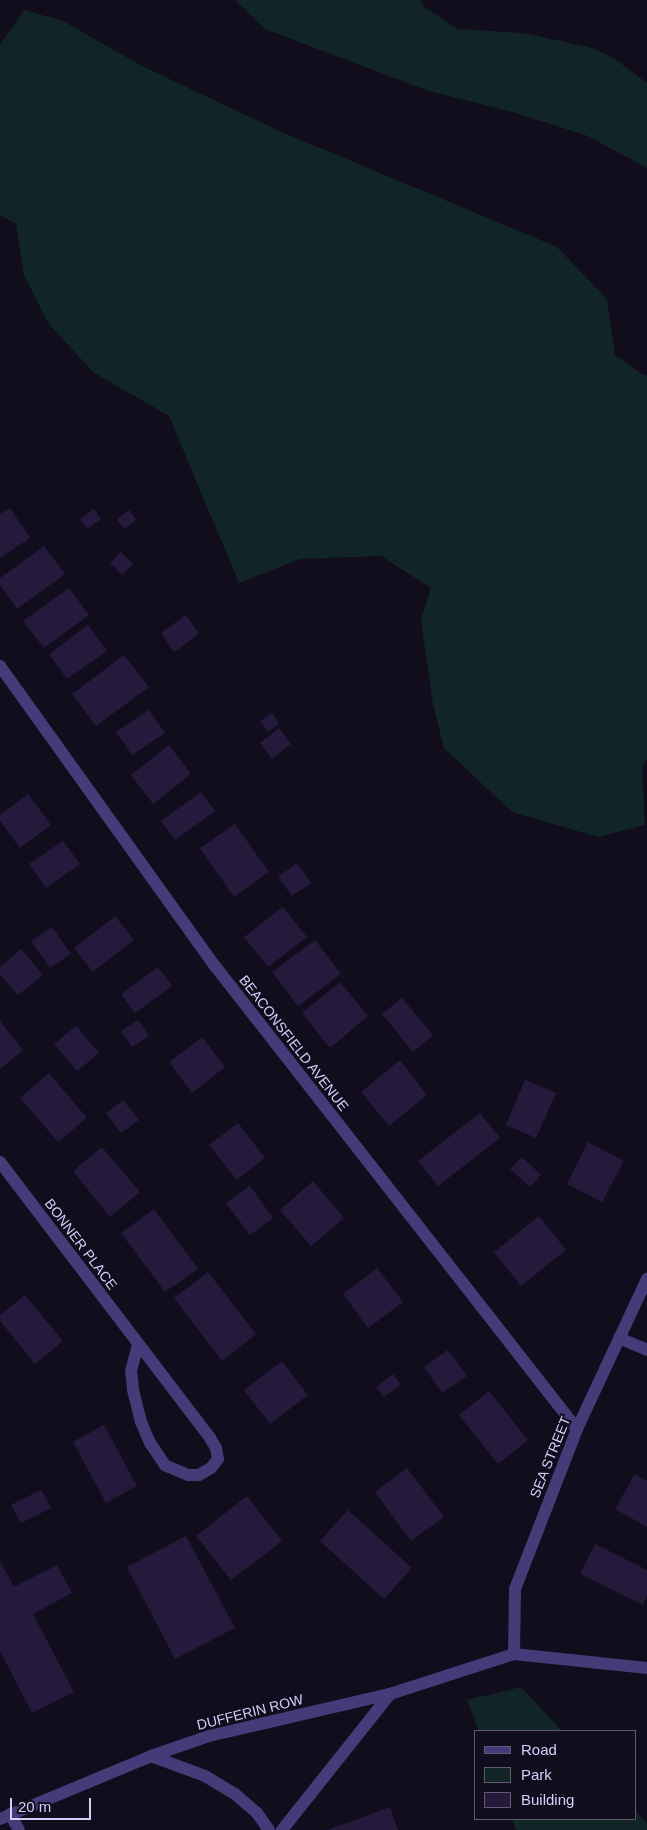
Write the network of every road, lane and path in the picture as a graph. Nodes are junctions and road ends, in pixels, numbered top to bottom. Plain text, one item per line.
1 (0, 666) edge
2 (0, 1162) edge
3 (647, 1279) edge
4 (619, 1338) junction
5 (138, 1344) junction
6 (647, 1350) edge
7 (577, 1429) junction
8 (514, 1654) junction
9 (647, 1668) edge
10 (390, 1694) junction
11 (151, 1756) junction
12 (5, 1817) edge
13 (19, 1830) edge
14 (269, 1830) edge
15 (282, 1830) edge

1 - 7 street, BEACONSFIELD AVENUE
2 - 5 street, BONNER PLACE
3 - 4 street, SEA STREET
4 - 6 street
4 - 7 street, SEA STREET
5 - 5 street, BONNER PLACE
7 - 8 street, SEA STREET
8 - 9 street
8 - 10 street, DUFFERIN ROW
10 - 11 street, DUFFERIN ROW
10 - 15 street
11 - 12 street, DUFFERIN ROW
11 - 14 street
12 - 13 street

